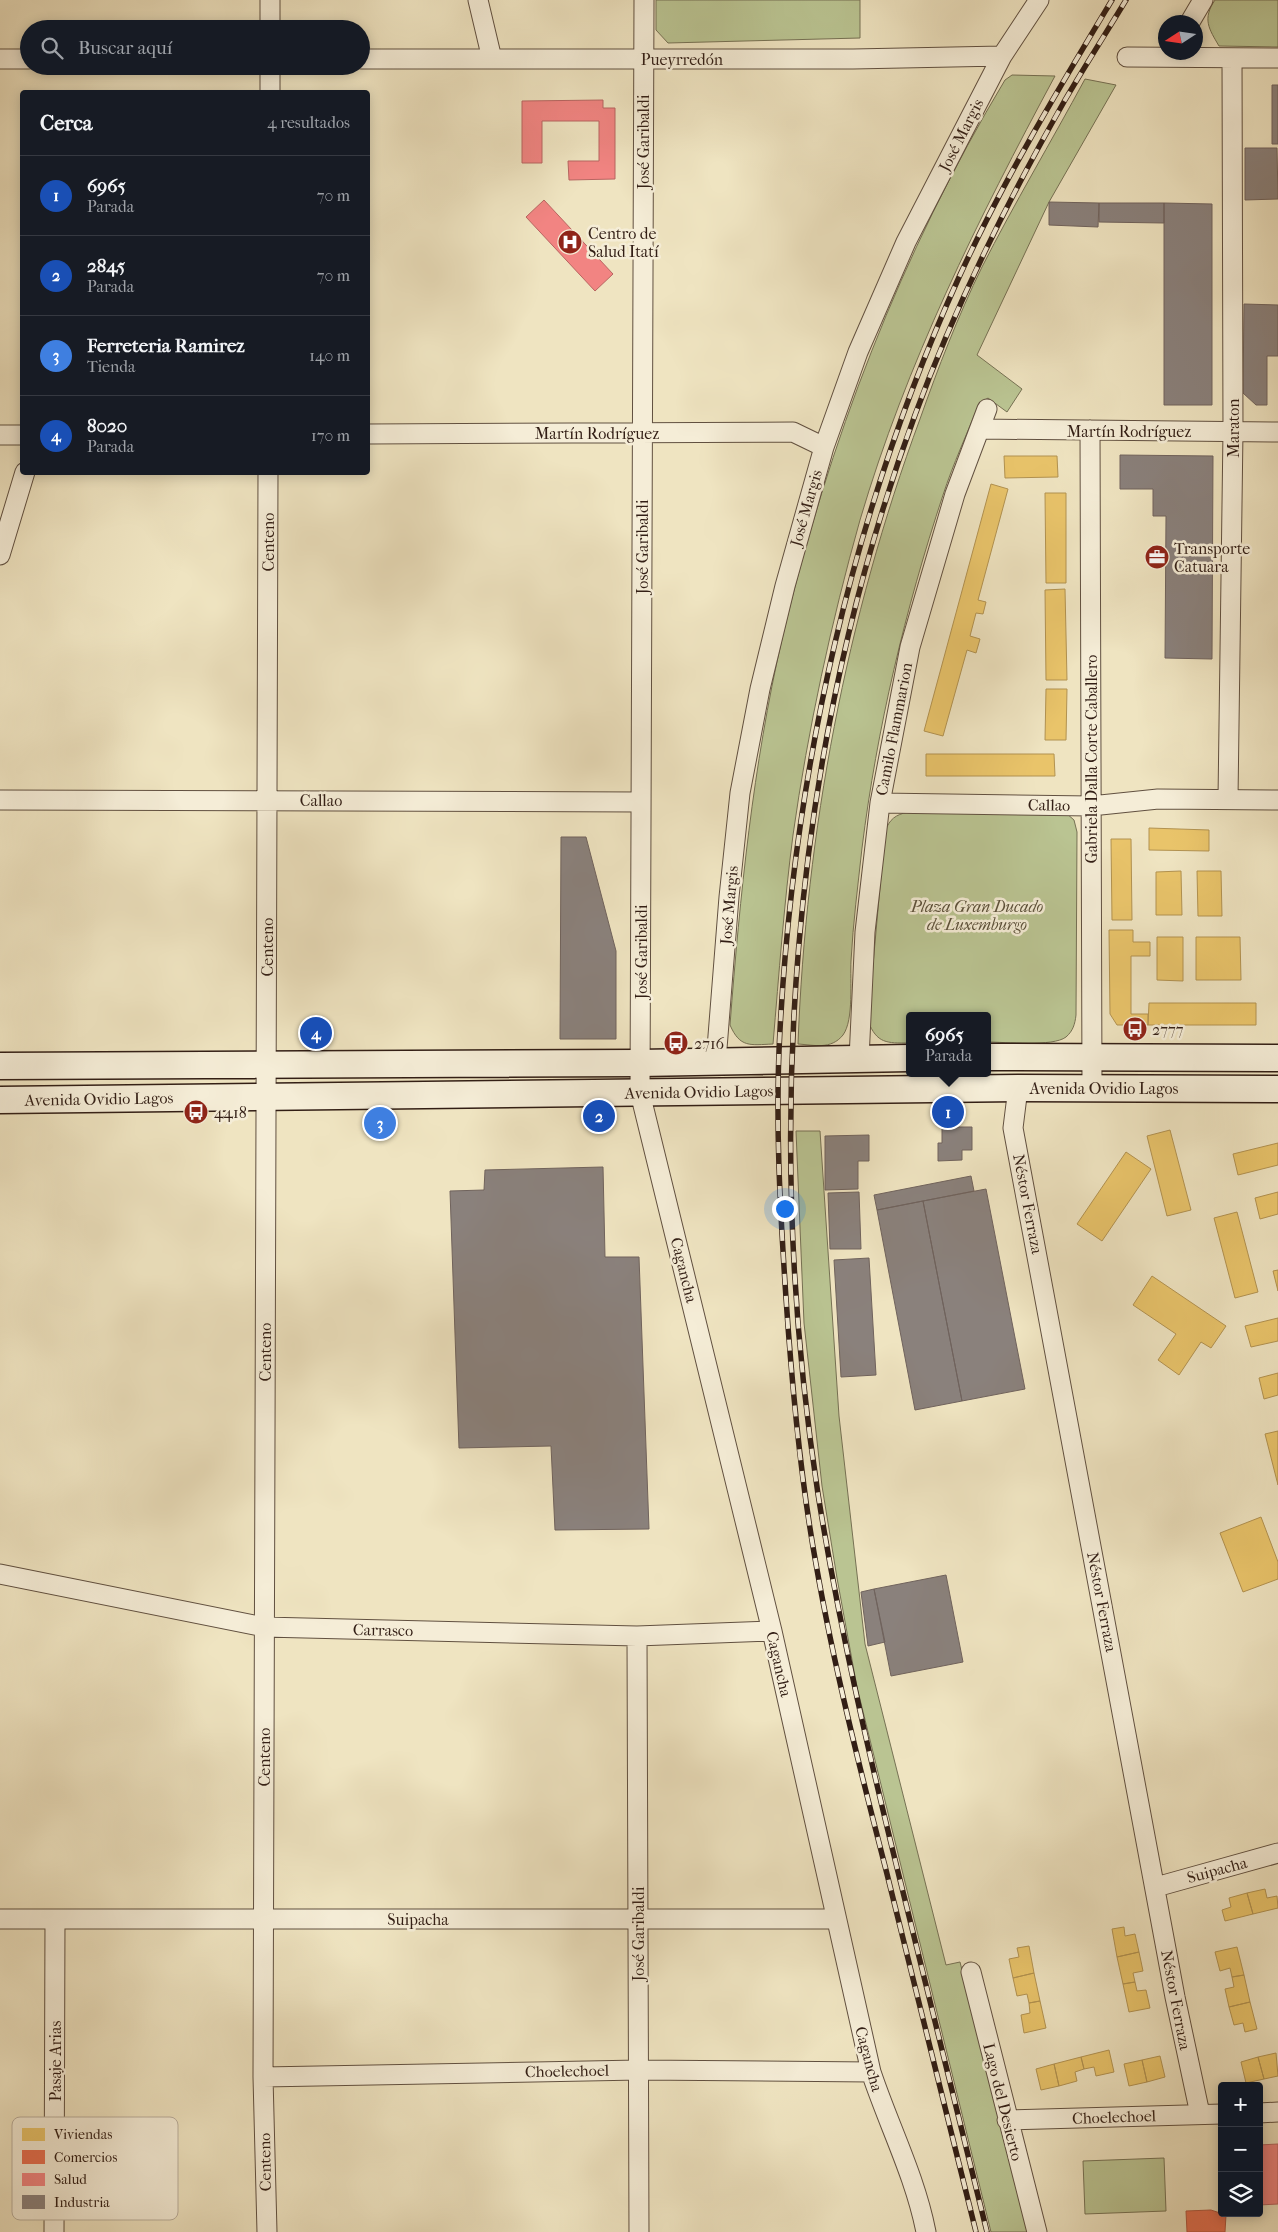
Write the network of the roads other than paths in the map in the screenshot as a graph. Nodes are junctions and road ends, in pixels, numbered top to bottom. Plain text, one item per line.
1 (270, 0) edge
2 (478, 0) edge
3 (644, 0) edge
4 (1039, 0) edge
5 (1203, 0) edge
6 (1194, 15) edge
7 (270, 20) edge
8 (1002, 56) junction
9 (1158, 56) edge
10 (1127, 57) dead end
11 (1203, 57) edge
12 (1232, 58) junction
13 (1278, 58) edge
14 (0, 59) edge
15 (20, 59) edge
16 (370, 59) edge
17 (492, 59) junction
18 (644, 59) junction
19 (270, 75) edge
20 (270, 90) edge
21 (987, 410) dead end
22 (980, 429) junction
23 (1090, 430) junction
24 (1234, 431) junction
25 (642, 432) junction
26 (1278, 432) edge
27 (370, 434) edge
28 (0, 435) edge
29 (20, 435) edge
30 (824, 446) junction
31 (25, 475) edge
32 (268, 475) edge
33 (0, 555) edge
34 (1228, 799) junction
35 (0, 800) edge
36 (267, 800) junction
37 (1278, 800) edge
38 (641, 802) junction
39 (880, 803) junction
40 (1091, 806) junction
41 (1092, 1056) junction
42 (991, 1057) edge
43 (906, 1058) edge
44 (1278, 1058) edge
45 (859, 1059) junction
46 (716, 1061) junction
47 (640, 1063) junction
48 (268, 1065) junction
49 (0, 1066) edge
50 (1018, 1088) junction
51 (1092, 1088) junction
52 (1278, 1089) edge
53 (640, 1093) junction
54 (266, 1097) junction
55 (0, 1100) edge
56 (0, 1574) edge
57 (264, 1627) junction
58 (772, 1631) junction
59 (637, 1636) junction
60 (1278, 1853) edge
61 (1156, 1887) junction
62 (0, 1919) edge
63 (55, 1919) junction
64 (638, 1919) junction
65 (264, 1920) junction
66 (836, 1920) junction
67 (971, 1972) dead end
68 (639, 2070) junction
69 (871, 2072) junction
70 (263, 2077) junction
71 (1278, 2112) edge
72 (1263, 2113) edge
73 (1200, 2114) junction
74 (1218, 2114) edge
75 (54, 2117) edge
76 (1007, 2120) junction
77 (267, 2232) edge
78 (639, 2232) edge
79 (926, 2232) edge
80 (1036, 2232) edge

1 - 7 street
2 - 17 street
3 - 18 street, José Garibaldi
4 - 8 street, José Margis
5 - 6 street
8 - 18 street, Pueyrredón
8 - 30 street, José Margis
9 - 10 street
11 - 12 street
12 - 13 street
12 - 24 street, Maraton
14 - 15 street
16 - 17 street, Pueyrredón
17 - 18 street, Pueyrredón
18 - 25 street, José Garibaldi
19 - 20 street
21 - 22 street, Camilo Flammarion
22 - 23 street, Martín Rodríguez
22 - 39 street, Camilo Flammarion
23 - 24 street, Martín Rodríguez
23 - 40 street, Gabriela Dalla Corte Caballero
24 - 26 street, Martín Rodríguez
24 - 34 street, Maraton
25 - 27 street, Martín Rodríguez
25 - 30 street, Martín Rodríguez
25 - 38 street, José Garibaldi
28 - 29 street
30 - 46 street, José Margis
31 - 33 street
32 - 36 street, Centeno
34 - 37 street, Callao
34 - 40 street, Callao
35 - 36 street, Callao
36 - 38 street, Callao
36 - 48 street, Centeno
38 - 47 street, José Garibaldi
39 - 40 street, Callao
39 - 45 street, Camilo Flammarion
40 - 41 street, Gabriela Dalla Corte Caballero
41 - 42 main road, Avenida Ovidio Lagos
41 - 44 main road, Avenida Ovidio Lagos
41 - 51 street, Gabriela Dalla Corte Caballero
43 - 45 main road, Avenida Ovidio Lagos
45 - 46 main road, Avenida Ovidio Lagos
46 - 47 main road, Avenida Ovidio Lagos
47 - 48 main road, Avenida Ovidio Lagos
47 - 53 street, José Garibaldi
48 - 49 main road, Avenida Ovidio Lagos
48 - 54 street, Centeno
50 - 51 main road, Avenida Ovidio Lagos
50 - 53 main road, Avenida Ovidio Lagos
50 - 61 street, Néstor Ferraza
51 - 52 main road, Avenida Ovidio Lagos
53 - 54 main road, Avenida Ovidio Lagos
53 - 58 street, Cagancha
54 - 55 main road, Avenida Ovidio Lagos
54 - 57 street, Centeno
56 - 57 street, Carrasco
57 - 59 street, Carrasco
57 - 65 street, Centeno
58 - 59 street, Carrasco
58 - 66 street, Cagancha
59 - 64 street, José Garibaldi
60 - 61 street, Suipacha
61 - 73 street, Néstor Ferraza
62 - 63 street, Suipacha
63 - 65 street, Suipacha
63 - 75 street, Pasaje Arias
64 - 65 street, Suipacha
64 - 66 street, Suipacha
64 - 68 street, José Garibaldi
65 - 70 street, Centeno
66 - 69 street, Cagancha
67 - 76 street, Lago del Desierto
68 - 69 street, Choelechoel
68 - 70 street, Choelechoel
68 - 78 street, José Garibaldi
69 - 79 street, Cagancha
70 - 77 street, Centeno
71 - 72 street
73 - 74 street, Choelechoel
73 - 76 street, Choelechoel
76 - 80 street, Lago del Desierto

